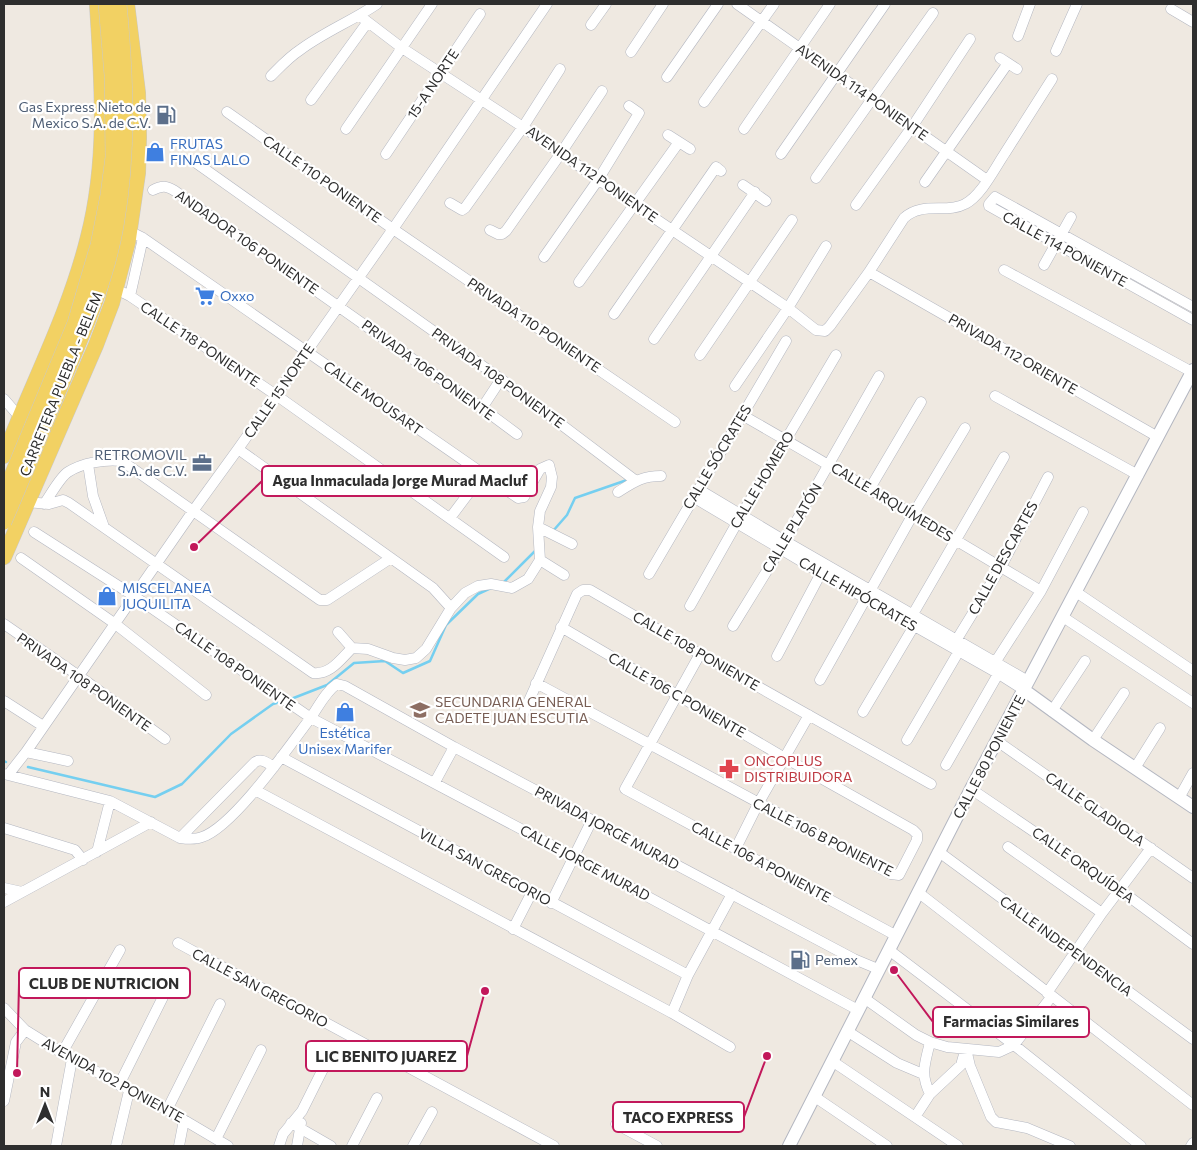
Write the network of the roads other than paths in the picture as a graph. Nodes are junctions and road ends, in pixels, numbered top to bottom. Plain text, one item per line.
1 (97, 4) edge
2 (106, 4) edge
3 (377, 4) edge
4 (432, 4) edge
5 (547, 4) edge
6 (606, 4) edge
7 (663, 4) edge
8 (718, 4) edge
9 (737, 4) edge
10 (774, 4) edge
11 (830, 4) edge
12 (885, 4) edge
13 (1030, 4) edge
14 (1077, 4) edge
15 (126, 5) edge
16 (1171, 9) dead end
17 (933, 13) dead end
18 (480, 14) dead end
19 (364, 19) junction
20 (762, 22) junction
21 (1193, 22) edge
22 (591, 25) dead end
23 (1018, 36) dead end
24 (970, 39) dead end
25 (402, 48) junction
26 (801, 48) junction
27 (1056, 51) dead end
28 (630, 52) dead end
29 (1008, 64) dead end
30 (560, 69) dead end
31 (440, 72) junction
32 (837, 75) junction
33 (271, 76) dead end
34 (667, 77) dead end
35 (1052, 79) dead end
36 (602, 91) dead end
37 (873, 99) junction
38 (311, 100) dead end
39 (481, 100) junction
40 (704, 102) dead end
41 (629, 106) dead end
42 (227, 112) dead end
43 (523, 127) junction
44 (912, 127) junction
45 (744, 129) dead end
46 (346, 130) dead end
47 (668, 135) dead end
48 (679, 142) junction
49 (690, 149) dead end
50 (946, 151) junction
51 (561, 153) junction
52 (386, 154) dead end
53 (781, 154) dead end
54 (192, 160) dead end
55 (719, 169) dead end
56 (816, 178) dead end
57 (598, 180) junction
58 (988, 180) junction
59 (925, 182) dead end
60 (743, 185) dead end
61 (153, 190) dead end
62 (754, 192) junction
63 (766, 201) dead end
64 (450, 203) dead end
65 (635, 205) junction
66 (856, 205) dead end
67 (1071, 217) dead end
68 (792, 220) dead end
69 (393, 229) junction
70 (490, 230) dead end
71 (673, 230) junction
72 (136, 235) junction
73 (1059, 239) junction
74 (826, 246) dead end
75 (710, 255) junction
76 (1100, 256) junction
77 (544, 257) dead end
78 (1044, 265) dead end
79 (1095, 266) junction
80 (1004, 270) dead end
81 (869, 272) junction
82 (359, 277) junction
83 (579, 282) dead end
84 (749, 283) junction
85 (1149, 283) junction
86 (1144, 292) junction
87 (123, 293) junction
88 (339, 306) junction
89 (1193, 307) edge
90 (788, 308) junction
91 (614, 314) dead end
92 (1193, 320) edge
93 (654, 339) dead end
94 (786, 341) dead end
95 (307, 352) junction
96 (700, 355) dead end
97 (836, 355) dead end
98 (1193, 371) edge
99 (879, 376) dead end
100 (37, 378) junction
101 (501, 380) junction
102 (735, 386) dead end
103 (276, 395) junction
104 (995, 396) dead end
105 (73, 397) junction
106 (4, 399) edge
107 (921, 402) dead end
108 (482, 408) junction
109 (742, 415) junction
110 (19, 416) junction
111 (675, 422) dead end
112 (965, 428) dead end
113 (517, 434) dead end
114 (1158, 437) junction
115 (786, 440) junction
116 (238, 449) junction
117 (50, 450) junction
118 (4, 456) edge
119 (1004, 456) dead end
120 (4, 464) edge
121 (88, 464) junction
122 (829, 465) junction
123 (483, 474) junction
124 (1138, 475) junction
125 (661, 476) dead end
126 (1048, 477) dead end
127 (636, 481) junction
128 (35, 484) junction
129 (869, 490) junction
130 (618, 492) dead end
131 (696, 493) junction
132 (4, 494) edge
133 (27, 502) junction
134 (44, 504) junction
135 (193, 511) junction
136 (1083, 512) dead end
137 (912, 516) junction
138 (450, 518) junction
139 (739, 519) junction
140 (4, 522) edge
141 (538, 527) junction
142 (104, 528) junction
143 (34, 532) dead end
144 (956, 541) junction
145 (572, 544) dead end
146 (783, 545) junction
147 (4, 557) edge
148 (504, 557) dead end
149 (21, 558) dead end
150 (391, 558) junction
151 (540, 560) junction
152 (156, 564) junction
153 (1001, 567) junction
154 (821, 573) junction
155 (649, 574) dead end
156 (564, 575) dead end
157 (1041, 591) junction
158 (1076, 592) junction
159 (868, 594) junction
160 (134, 596) junction
161 (690, 606) dead end
162 (451, 608) junction
163 (913, 614) junction
164 (1062, 617) junction
165 (114, 623) junction
166 (4, 624) edge
167 (733, 626) dead end
168 (914, 626) junction
169 (561, 627) junction
170 (926, 628) junction
171 (338, 632) dead end
172 (957, 639) junction
173 (352, 648) junction
174 (959, 651) junction
175 (700, 654) junction
176 (777, 656) dead end
177 (1085, 661) dead end
178 (999, 667) junction
179 (1193, 671) edge
180 (79, 676) junction
181 (820, 680) dead end
182 (536, 683) junction
183 (1026, 686) junction
184 (1124, 693) dead end
185 (206, 695) dead end
186 (678, 696) junction
187 (4, 701) edge
188 (1193, 703) edge
189 (1052, 711) junction
190 (863, 712) dead end
191 (523, 714) dead end
192 (809, 715) junction
193 (311, 718) junction
194 (43, 726) junction
195 (1160, 728) dead end
196 (165, 739) dead end
197 (907, 740) dead end
198 (1093, 740) junction
199 (997, 741) junction
200 (650, 745) junction
201 (454, 747) junction
202 (26, 752) junction
203 (282, 757) junction
204 (785, 758) junction
205 (68, 761) dead end
206 (946, 765) dead end
207 (274, 767) junction
208 (1135, 768) junction
209 (1193, 773) edge
210 (6, 775) edge
211 (435, 782) junction
212 (931, 784) dead end
213 (971, 789) junction
214 (255, 790) junction
215 (1179, 798) junction
216 (110, 801) junction
217 (758, 804) junction
218 (1193, 807) edge
219 (592, 820) junction
220 (151, 822) junction
221 (4, 828) edge
222 (180, 838) junction
223 (1008, 847) dead end
224 (736, 848) junction
225 (1151, 848) junction
226 (97, 852) junction
227 (939, 852) junction
228 (574, 856) junction
229 (83, 860) junction
230 (899, 875) joint
231 (1193, 878) edge
232 (4, 888) edge
233 (1120, 890) junction
234 (22, 892) junction
235 (532, 892) junction
236 (919, 893) junction
237 (732, 894) junction
238 (4, 902) edge
239 (551, 902) junction
240 (1102, 913) junction
241 (513, 928) junction
242 (712, 931) junction
243 (896, 936) junction
244 (178, 943) dead end
245 (1193, 944) edge
246 (120, 950) dead end
247 (889, 950) junction
248 (1075, 953) junction
249 (878, 969) junction
250 (688, 975) junction
251 (170, 983) dead end
252 (1050, 994) junction
253 (864, 998) junction
254 (220, 1004) dead end
255 (4, 1008) edge
256 (858, 1010) junction
257 (672, 1013) junction
258 (26, 1030) junction
259 (847, 1031) junction
260 (1193, 1038) edge
261 (930, 1042) junction
262 (1014, 1045) junction
263 (730, 1047) dead end
264 (966, 1049) junction
265 (261, 1050) dead end
266 (62, 1054) junction
267 (72, 1059) junction
268 (328, 1059) dead end
269 (832, 1062) junction
270 (923, 1074) junction
271 (119, 1085) junction
272 (129, 1091) junction
273 (930, 1094) junction
274 (814, 1097) junction
275 (377, 1098) dead end
276 (4, 1101) edge
277 (1193, 1105) edge
278 (167, 1110) junction
279 (432, 1112) dead end
280 (915, 1117) junction
281 (184, 1120) junction
282 (616, 1124) dead end
283 (296, 1125) junction
284 (216, 1139) junction
285 (1193, 1143) edge
286 (56, 1146) edge
287 (116, 1146) edge
288 (179, 1146) edge
289 (228, 1146) edge
290 (278, 1146) edge
291 (297, 1146) edge
292 (331, 1146) edge
293 (352, 1146) edge
294 (413, 1146) edge
295 (554, 1146) edge
296 (657, 1146) edge
297 (789, 1146) edge
298 (887, 1146) edge
299 (958, 1146) edge
300 (1070, 1146) edge
301 (1141, 1146) edge
302 (1191, 1146) edge

1 - 100 main road
2 - 132 main road, CARRETERA PUEBLA - BELEM, bridge
3 - 19 street
4 - 25 street
5 - 39 street, CALLE 15 NORTE
6 - 22 street
7 - 28 street
8 - 34 street
9 - 20 street, AVENIDA 114 PONIENTE
10 - 20 street
11 - 26 street
12 - 32 street
13 - 23 street
14 - 27 street
15 - 72 main road
15 - 140 main road, CARRETERA PUEBLA - BELEM, bridge
16 - 21 street
17 - 37 street
18 - 31 street, 15-A NORTE
19 - 25 street, AVENIDA 112 PONIENTE
19 - 33 street
19 - 38 street
20 - 26 street, AVENIDA 114 PONIENTE
20 - 40 street
24 - 44 street
25 - 31 street, AVENIDA 112 PONIENTE
25 - 46 street
26 - 32 street, AVENIDA 114 PONIENTE
26 - 45 street
29 - 50 street
30 - 43 street
31 - 39 street, AVENIDA 112 PONIENTE
31 - 52 street, 15-A NORTE
32 - 37 street, AVENIDA 114 PONIENTE
32 - 53 street
35 - 58 street
36 - 51 street
37 - 44 street, AVENIDA 114 PONIENTE
37 - 56 street
39 - 43 street, AVENIDA 112 PONIENTE
39 - 69 street, CALLE 15 NORTE
41 - 57 street
42 - 69 street, CALLE 110 PONIENTE
43 - 51 street, AVENIDA 112 PONIENTE
43 - 64 street
44 - 50 street, AVENIDA 114 PONIENTE
44 - 66 street
47 - 48 street
48 - 49 street
48 - 65 street
50 - 58 street, AVENIDA 114 PONIENTE
50 - 59 street
51 - 57 street, AVENIDA 112 PONIENTE
51 - 70 street
54 - 82 street, PRIVADA 108 PONIENTE
55 - 71 street
57 - 65 street, AVENIDA 112 PONIENTE
57 - 77 street
58 - 81 street
60 - 62 street
61 - 88 street, ANDADOR 106 PONIENTE
62 - 63 street
62 - 75 street
65 - 71 street, AVENIDA 112 PONIENTE
65 - 83 street
67 - 73 street
68 - 84 street
69 - 82 street, CALLE 15 NORTE
69 - 111 street, PRIVADA 110 PONIENTE
71 - 75 street, AVENIDA 112 PONIENTE
71 - 91 street
72 - 87 main road
72 - 95 street, CALLE MOUSART
73 - 73 street, CALLE 114 PONIENTE
73 - 76 street, CALLE 114 PONIENTE
73 - 78 street
73 - 79 street, CALLE 114 PONIENTE
74 - 90 street
75 - 84 street, AVENIDA 112 PONIENTE
75 - 93 street
76 - 79 street
76 - 85 street, CALLE 114 PONIENTE
79 - 86 street, CALLE 114 PONIENTE
80 - 98 street
81 - 90 street, AVENIDA 112 PONIENTE
81 - 114 street, PRIVADA 112 ORIENTE
82 - 88 street, CALLE 15 NORTE
82 - 101 street, PRIVADA 108 PONIENTE
84 - 90 street, AVENIDA 112 PONIENTE
84 - 96 street
85 - 86 street
85 - 89 street, CALLE 114 PONIENTE
86 - 92 street, CALLE 114 PONIENTE
87 - 103 street, CALLE 118 PONIENTE
87 - 105 main road
88 - 95 street, CALLE 15 NORTE
88 - 108 street, PRIVADA 106 PONIENTE
90 - 102 street
94 - 109 street, CALLE SÓCRATES
95 - 103 street, CALLE 15 NORTE
95 - 123 street, CALLE MOUSART
97 - 115 street, CALLE HOMERO
98 - 114 street, CALLE 80 PONIENTE
99 - 122 street, CALLE PLATÓN
100 - 105 main road
100 - 110 main road
101 - 108 street
101 - 127 street, PRIVADA 108 PONIENTE
103 - 116 street, CALLE 15 NORTE
103 - 138 street, CALLE 118 PONIENTE
104 - 124 street
105 - 117 main road
106 - 110 street
107 - 129 street
108 - 113 street, PRIVADA 106 PONIENTE
109 - 115 street, CALLE ARQUÍMEDES
109 - 131 street, CALLE SÓCRATES
110 - 117 street
110 - 118 main road
112 - 137 street
114 - 124 street, CALLE 80 PONIENTE
115 - 122 street, CALLE ARQUÍMEDES
115 - 139 street, CALLE HOMERO
116 - 135 street, CALLE 15 NORTE
116 - 150 street
117 - 128 main road
119 - 144 street
120 - 128 main road
121 - 134 street
121 - 135 street
121 - 142 street
122 - 129 street, CALLE ARQUÍMEDES
122 - 146 street, CALLE PLATÓN
123 - 138 street
123 - 141 street, CALLE MOUSART
124 - 158 street, CALLE 80 PONIENTE
125 - 127 street
126 - 153 street, CALLE DESCARTES
127 - 130 street
128 - 133 main road
129 - 137 street, CALLE ARQUÍMEDES
131 - 139 street, CALLE HIPÓCRATES
131 - 155 street, CALLE SÓCRATES
133 - 134 street
133 - 147 main road
134 - 142 street
135 - 150 street
135 - 152 street, CALLE 15 NORTE
136 - 157 street
137 - 144 street, CALLE ARQUÍMEDES
137 - 159 street
138 - 148 street, CALLE 118 PONIENTE
139 - 146 street, CALLE HIPÓCRATES
139 - 161 street, CALLE HOMERO
141 - 145 street
141 - 151 street
142 - 152 street
143 - 160 street, CALLE 108 PONIENTE
144 - 153 street, CALLE ARQUÍMEDES
144 - 163 street
146 - 154 street, CALLE HIPÓCRATES
146 - 159 street, CALLE HIPÓCRATES
146 - 167 street, CALLE PLATÓN
149 - 165 street
150 - 162 street
151 - 156 street
151 - 162 street
152 - 160 street, CALLE 15 NORTE
152 - 173 street
153 - 157 street, CALLE ARQUÍMEDES
153 - 172 street, CALLE DESCARTES
154 - 159 street, CALLE HIPÓCRATES
154 - 176 street
157 - 178 street
158 - 164 street, CALLE 80 PONIENTE
158 - 179 street
159 - 163 street, CALLE HIPÓCRATES
159 - 168 street, CALLE HIPÓCRATES
159 - 181 street
160 - 165 street, CALLE 15 NORTE
160 - 193 street, CALLE 108 PONIENTE
162 - 173 street
163 - 170 street, CALLE HIPÓCRATES
164 - 183 street, CALLE 80 PONIENTE
164 - 188 street
165 - 180 street, CALLE 15 NORTE
165 - 185 street
166 - 180 street, PRIVADA 108 PONIENTE
168 - 170 street, CALLE HIPÓCRATES
168 - 190 street
169 - 175 street, CALLE 108 PONIENTE
169 - 182 street
169 - 186 street, CALLE 106 C PONIENTE
170 - 172 street, CALLE HIPÓCRATES
170 - 174 street, CALLE HIPÓCRATES
171 - 173 street
172 - 178 street, CALLE HIPÓCRATES
174 - 178 street, CALLE HIPÓCRATES
174 - 197 street
175 - 186 street
175 - 192 street, CALLE 108 PONIENTE
177 - 189 street
178 - 183 street, CALLE HIPÓCRATES
178 - 206 street
180 - 194 street, CALLE 15 NORTE
180 - 196 street, PRIVADA 108 PONIENTE
182 - 191 street
182 - 200 street, CALLE 106 B PONIENTE
183 - 189 street
183 - 199 street, CALLE 80 PONIENTE
184 - 198 street
186 - 200 street
186 - 204 street, CALLE 106 C PONIENTE
187 - 194 street
189 - 198 street
192 - 204 street
192 - 212 street, CALLE 108 PONIENTE
193 - 201 street, PRIVADA JORGE MURAD
193 - 203 street
193 - 211 street, CALLE JORGE MURAD
194 - 202 street, CALLE 15 NORTE
195 - 208 street
198 - 208 street
199 - 213 street, CALLE 80 PONIENTE
199 - 225 street, CALLE GLADIOLA
200 - 217 street, CALLE 106 B PONIENTE
200 - 224 street, CALLE 106 A PONIENTE
201 - 211 street
201 - 219 street, PRIVADA JORGE MURAD
202 - 205 street
202 - 210 street, CALLE 15 NORTE
203 - 207 street
203 - 235 street, VILLA SAN GREGORIO
204 - 217 street
204 - 230 street, CALLE 106 C PONIENTE
207 - 214 street
207 - 222 street
208 - 215 street
209 - 215 street
210 - 216 street
211 - 228 street, CALLE JORGE MURAD
213 - 227 street, CALLE 80 PONIENTE
213 - 233 street, CALLE ORQUÍDEA
214 - 222 street
214 - 241 street
215 - 218 street
216 - 220 street
216 - 226 street
217 - 224 street
217 - 230 street, CALLE 106 B PONIENTE
219 - 228 street
219 - 237 street, PRIVADA JORGE MURAD
220 - 222 street
220 - 226 street
221 - 229 street
223 - 240 street
224 - 243 street, CALLE 106 A PONIENTE
225 - 231 street, CALLE GLADIOLA
225 - 233 street
226 - 229 street
227 - 236 street, CALLE 80 PONIENTE
227 - 248 street, CALLE INDEPENDENCIA
228 - 239 street
228 - 242 street, CALLE JORGE MURAD
229 - 234 street
232 - 234 street
233 - 240 street
233 - 245 street, CALLE ORQUÍDEA
234 - 238 street
235 - 239 street, VILLA SAN GREGORIO
235 - 241 street
236 - 243 street, CALLE 80 PONIENTE
236 - 252 street
237 - 242 street
237 - 249 street, PRIVADA JORGE MURAD
239 - 250 street, VILLA SAN GREGORIO
240 - 248 street
241 - 257 street
242 - 250 street
242 - 256 street, CALLE JORGE MURAD
243 - 247 street, CALLE 80 PONIENTE
244 - 295 street, CALLE SAN GREGORIO
246 - 266 street
247 - 249 street, CALLE 80 PONIENTE
247 - 262 street
248 - 252 street
248 - 260 street, CALLE INDEPENDENCIA
249 - 253 street, CALLE 80 PONIENTE
250 - 257 street
251 - 271 street
252 - 262 street
252 - 277 street
253 - 256 street, CALLE 80 PONIENTE
253 - 261 street
254 - 278 street
255 - 258 street, AVENIDA 102 PONIENTE
256 - 259 street, CALLE 80 PONIENTE
257 - 263 street
258 - 266 street, AVENIDA 102 PONIENTE
258 - 276 street
259 - 269 street, CALLE 80 PONIENTE
259 - 270 street
261 - 264 street
261 - 270 street
262 - 264 street
262 - 301 street
264 - 273 street
264 - 300 street
265 - 284 street
266 - 267 street, AVENIDA 102 PONIENTE
267 - 271 street, AVENIDA 102 PONIENTE
267 - 286 street
268 - 283 street
269 - 274 street, CALLE 80 PONIENTE
269 - 280 street
270 - 273 street
271 - 272 street, AVENIDA 102 PONIENTE
272 - 278 street, AVENIDA 102 PONIENTE
272 - 287 street
273 - 280 street
274 - 297 street, CALLE 80 PONIENTE
274 - 298 street
275 - 293 street
278 - 281 street, AVENIDA 102 PONIENTE
279 - 294 street
280 - 299 street
281 - 284 street, AVENIDA 102 PONIENTE
281 - 288 street
282 - 296 street
283 - 290 street
283 - 291 street
283 - 292 street
284 - 289 street, AVENIDA 102 PONIENTE
285 - 302 street

